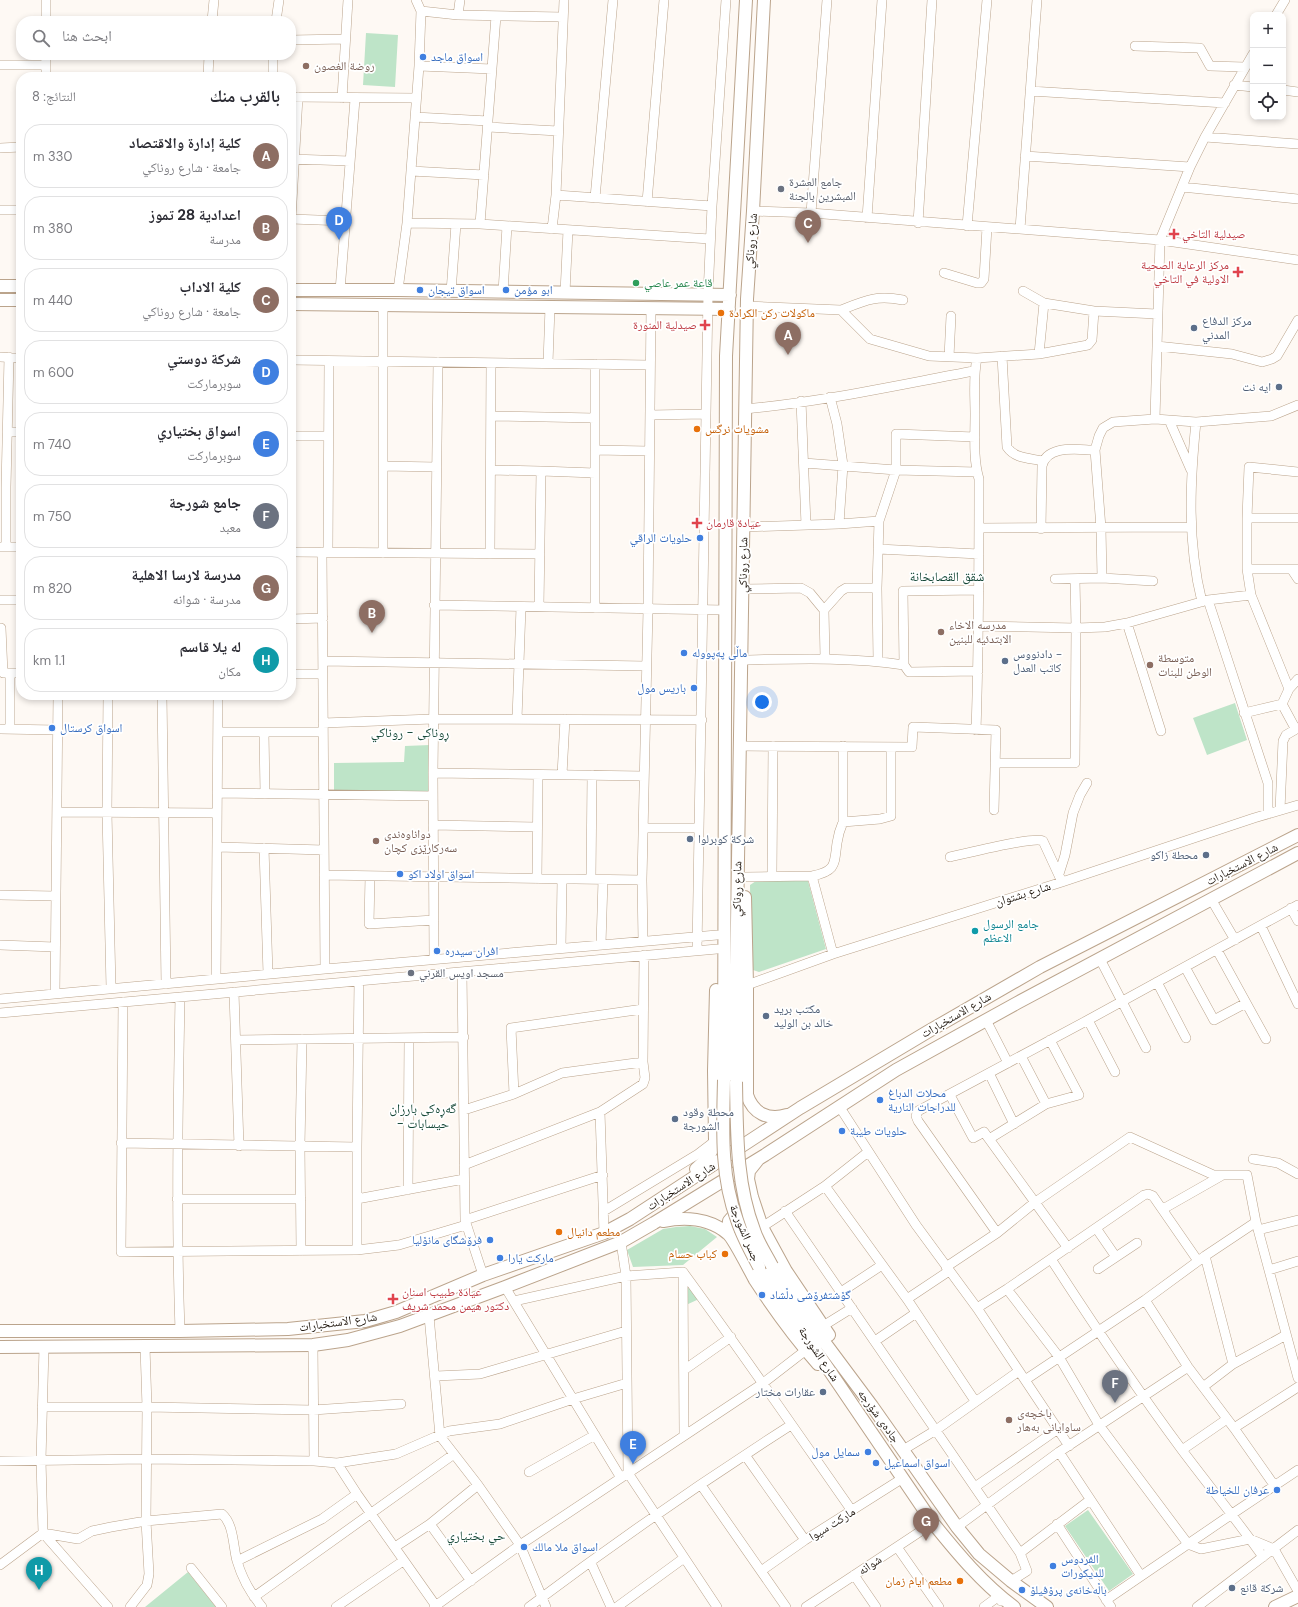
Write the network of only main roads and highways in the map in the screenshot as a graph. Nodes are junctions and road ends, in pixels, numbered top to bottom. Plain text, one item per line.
1 (746, 0) edge
2 (764, 0) edge
3 (738, 141) junction
4 (757, 141) junction
5 (0, 286) edge
6 (16, 286) edge
7 (296, 290) edge
8 (730, 295) junction
9 (0, 300) edge
10 (16, 300) edge
11 (296, 304) edge
12 (729, 309) junction
13 (724, 717) junction
14 (740, 717) junction
15 (1298, 835) edge
16 (738, 836) junction
17 (1298, 853) edge
18 (724, 868) junction
19 (1019, 979) junction
20 (1030, 996) junction
21 (724, 1080) joint
22 (736, 1082) joint
23 (747, 1095) junction
24 (800, 1108) junction
25 (715, 1114) junction
26 (765, 1155) junction
27 (674, 1190) junction
28 (654, 1223) junction
29 (762, 1227) junction
30 (728, 1233) junction
31 (772, 1266) joint
32 (759, 1267) joint
33 (396, 1312) junction
34 (400, 1326) junction
35 (0, 1331) edge
36 (0, 1347) edge
37 (872, 1406) junction
38 (855, 1407) junction
39 (921, 1475) junction
40 (906, 1481) junction
41 (1298, 1596) edge
42 (1014, 1607) edge
43 (1046, 1607) edge
44 (1275, 1607) edge

1 - 3 main road, شارع روناكي
2 - 4 main road, شارع روناكي
3 - 4 main road
3 - 8 main road, شارع روناكي
4 - 14 main road, شارع روناكي
5 - 6 main road
7 - 8 main road
8 - 12 main road, شارع روناكي
9 - 10 main road
11 - 12 main road
12 - 13 main road, شارع روناكي
13 - 14 main road
13 - 18 main road, شارع روناكي
14 - 16 main road, شارع روناكي
15 - 19 main road, شارع الاستخبارات
16 - 22 main road, شارع روناكي
16 - 23 main road
17 - 20 main road, شارع الاستخبارات
18 - 21 main road, شارع روناكي
18 - 25 main road
19 - 20 main road
19 - 24 main road, شارع الاستخبارات
20 - 26 main road, شارع الاستخبارات
21 - 32 main road, جسر الشورجة, bridge
22 - 31 main road, جسر الشورجة, bridge
23 - 24 main road
23 - 25 main road
24 - 27 main road, شارع الاستخبارات
25 - 27 main road
26 - 28 main road, شارع الاستخبارات
26 - 29 main road
27 - 33 main road, شارع الاستخبارات
28 - 30 main road
28 - 34 main road, شارع الاستخبارات
29 - 30 main road
29 - 37 main road
30 - 38 main road
31 - 37 main road, جادەی شۆرجە
32 - 38 main road, شارع الشورجة
33 - 34 main road
33 - 35 main road, شارع الاستخبارات
34 - 36 main road, شارع الاستخبارات
37 - 39 main road, جادەی شۆرجە
38 - 40 main road, شارع الشورجة
39 - 40 main road
39 - 43 main road, جادەی شۆرجە
40 - 42 main road, شارع الشورجة
41 - 44 main road

